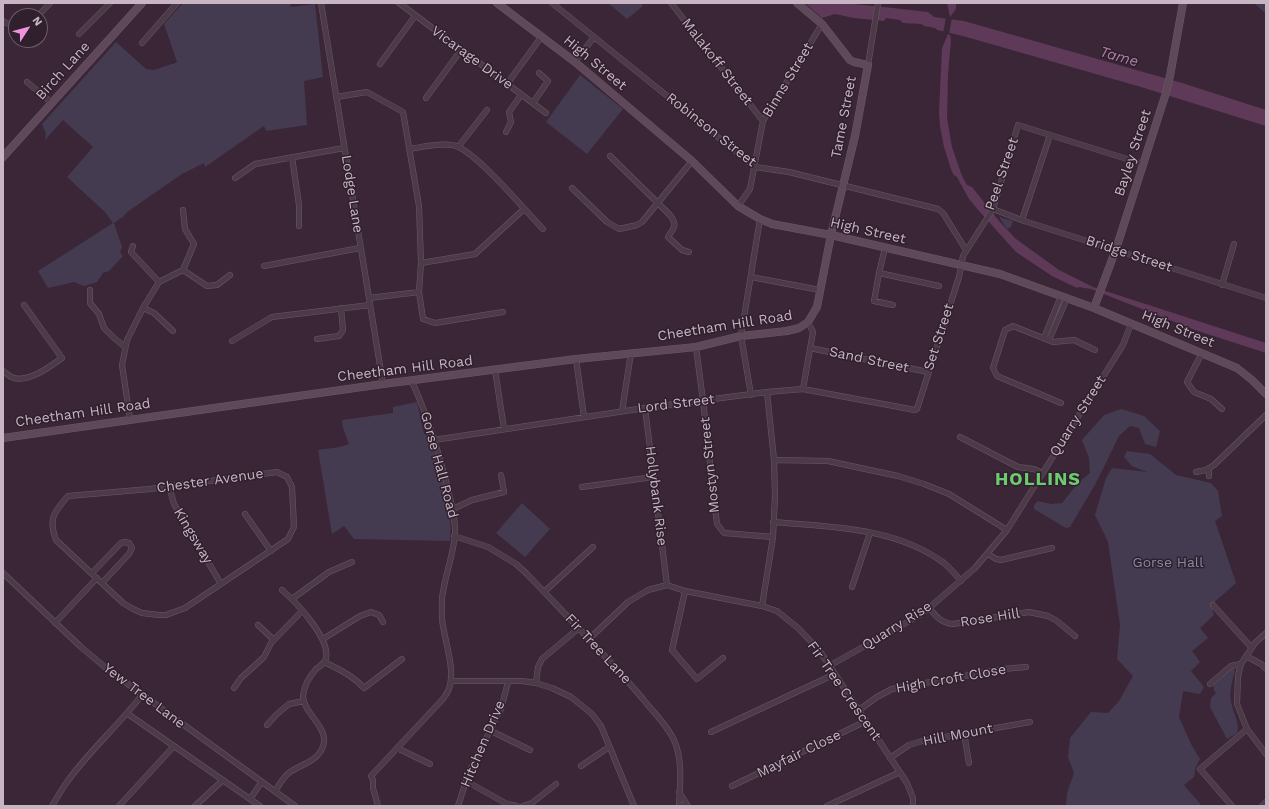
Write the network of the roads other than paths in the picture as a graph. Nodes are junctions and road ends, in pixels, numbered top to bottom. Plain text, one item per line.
1 (110, 3) edge
2 (142, 3) edge
3 (177, 3) edge
4 (321, 3) edge
5 (399, 3) edge
6 (497, 3) edge
7 (552, 3) edge
8 (671, 3) edge
9 (797, 3) edge
10 (878, 3) edge
11 (1183, 3) edge
12 (135, 6) edge
13 (415, 16) junction
14 (822, 24) junction
15 (79, 34) dead end
16 (542, 36) junction
17 (594, 37) junction
18 (142, 43) dead end
19 (461, 50) junction
20 (575, 62) junction
21 (380, 64) dead end
22 (868, 65) junction
23 (539, 73) dead end
24 (27, 82) dead end
25 (506, 84) junction
26 (521, 95) junction
27 (336, 98) junction
28 (426, 98) dead end
29 (52, 103) junction
30 (533, 103) junction
31 (487, 110) dead end
32 (546, 113) dead end
33 (763, 121) junction
34 (506, 132) dead end
35 (1050, 135) junction
36 (458, 147) junction
37 (344, 148) junction
38 (409, 149) junction
39 (610, 156) dead end
40 (3, 157) edge
41 (292, 157) junction
42 (692, 161) junction
43 (1143, 164) junction
44 (755, 167) junction
45 (235, 178) dead end
46 (843, 186) junction
47 (572, 188) dead end
48 (658, 203) junction
49 (738, 206) junction
50 (524, 209) junction
51 (993, 209) junction
52 (183, 210) dead end
53 (760, 219) junction
54 (1022, 220) junction
55 (299, 226) dead end
56 (542, 229) dead end
57 (831, 236) junction
58 (1234, 244) dead end
59 (133, 246) dead end
60 (360, 248) junction
61 (885, 248) junction
62 (1116, 249) junction
63 (966, 250) junction
64 (690, 252) dead end
65 (421, 263) junction
66 (961, 265) junction
67 (264, 266) dead end
68 (184, 270) junction
69 (879, 273) junction
70 (230, 275) dead end
71 (751, 276) junction
72 (159, 282) junction
73 (1222, 285) junction
74 (939, 286) dead end
75 (90, 290) dead end
76 (820, 290) junction
77 (418, 292) junction
78 (1064, 297) junction
79 (368, 298) junction
80 (1266, 298) edge
81 (24, 305) dead end
82 (370, 305) junction
83 (893, 305) dead end
84 (143, 308) junction
85 (341, 308) junction
86 (1094, 308) junction
87 (503, 312) dead end
88 (808, 322) junction
89 (1131, 324) junction
90 (173, 331) dead end
91 (741, 336) junction
92 (1046, 339) junction
93 (317, 340) dead end
94 (232, 341) dead end
95 (696, 346) junction
96 (126, 347) junction
97 (810, 348) junction
98 (1095, 350) dead end
99 (631, 353) junction
100 (1202, 353) junction
101 (576, 359) junction
102 (495, 370) junction
103 (3, 371) edge
104 (928, 372) junction
105 (411, 380) junction
106 (383, 384) junction
107 (803, 389) junction
108 (767, 392) junction
109 (1266, 393) edge
110 (751, 395) junction
111 (703, 401) junction
112 (1061, 403) dead end
113 (645, 408) junction
114 (917, 409) joint
115 (1222, 409) dead end
116 (622, 411) junction
117 (1266, 415) edge
118 (584, 416) junction
119 (130, 419) junction
120 (504, 429) junction
121 (960, 437) dead end
122 (3, 438) edge
123 (434, 440) junction
124 (774, 460) junction
125 (1209, 468) junction
126 (1196, 472) dead end
127 (1042, 473) junction
128 (501, 475) dead end
129 (1209, 476) dead end
130 (653, 477) junction
131 (169, 486) junction
132 (582, 487) dead end
133 (453, 509) junction
134 (245, 514) dead end
135 (773, 522) junction
136 (1007, 530) junction
137 (870, 532) junction
138 (454, 536) junction
139 (773, 537) junction
140 (593, 547) dead end
141 (1052, 548) dead end
142 (271, 551) junction
143 (988, 554) junction
144 (352, 562) dead end
145 (3, 573) edge
146 (92, 573) junction
147 (97, 578) junction
148 (961, 580) junction
149 (102, 583) junction
150 (221, 584) junction
151 (667, 585) junction
152 (852, 587) dead end
153 (282, 590) dead end
154 (685, 590) junction
155 (544, 592) junction
156 (292, 598) junction
157 (1213, 605) dead end
158 (762, 606) junction
159 (928, 608) junction
160 (302, 611) junction
161 (55, 622) junction
162 (383, 622) dead end
163 (258, 625) dead end
164 (579, 628) junction
165 (1266, 633) edge
166 (1075, 636) dead end
167 (323, 639) junction
168 (589, 639) junction
169 (274, 640) junction
170 (1251, 648) junction
171 (1246, 656) junction
172 (723, 658) dead end
173 (402, 659) dead end
174 (324, 662) junction
175 (1241, 664) junction
176 (829, 666) junction
177 (1026, 667) dead end
178 (1266, 669) edge
179 (834, 674) junction
180 (451, 681) junction
181 (508, 682) junction
182 (536, 683) junction
183 (1210, 684) dead end
184 (234, 688) dead end
185 (142, 695) junction
186 (304, 701) junction
187 (859, 710) junction
188 (128, 714) junction
189 (866, 722) junction
190 (1030, 722) dead end
191 (267, 724) dead end
192 (1247, 729) junction
193 (489, 730) junction
194 (711, 732) dead end
195 (964, 733) junction
196 (174, 746) junction
197 (609, 747) junction
198 (397, 748) junction
199 (530, 750) dead end
200 (1266, 754) edge
201 (890, 758) junction
202 (969, 763) dead end
203 (430, 764) dead end
204 (581, 766) dead end
205 (900, 772) junction
206 (223, 780) junction
207 (466, 781) junction
208 (261, 783) junction
209 (556, 784) dead end
210 (732, 786) dead end
211 (275, 791) junction
212 (679, 792) junction
213 (250, 799) junction
214 (1266, 802) edge
215 (52, 806) edge
216 (119, 806) edge
217 (195, 806) edge
218 (260, 806) edge
219 (295, 806) edge
220 (378, 806) edge
221 (458, 806) edge
222 (518, 806) edge
223 (523, 806) edge
224 (634, 806) edge
225 (679, 806) edge
226 (688, 806) edge
227 (827, 806) edge
228 (913, 806) edge
229 (1232, 806) edge
230 (1262, 806) edge

1 - 15 street
2 - 12 main road, Birch Lane
3 - 18 street
4 - 27 street, Lodge Lane
5 - 13 street, Vicarage Drive
6 - 16 main road, High Street
7 - 17 street, Robinson Street
8 - 33 street, Malakoff Street
9 - 14 main road
10 - 22 street, Tame Street
11 - 43 main road, Bayley Street
12 - 29 main road, Birch Lane
13 - 19 street, Vicarage Drive
13 - 21 street
14 - 22 main road
14 - 33 street, Binns Street
16 - 20 main road, High Street
16 - 25 street
17 - 20 street
17 - 44 street, Robinson Street
19 - 25 street, Vicarage Drive
19 - 28 street
20 - 42 main road, High Street
22 - 46 main road, Tame Street
23 - 30 street
24 - 29 street
25 - 26 street, Vicarage Drive
26 - 30 street, Vicarage Drive
26 - 34 street
27 - 37 street, Lodge Lane
27 - 38 street
29 - 40 main road, Birch Lane
30 - 32 street, Vicarage Drive
31 - 36 street
33 - 44 street, Binns Street
35 - 43 street
35 - 51 street, Peel Street
35 - 54 street
36 - 38 street
36 - 50 street
37 - 41 street
37 - 60 street, Lodge Lane
38 - 65 street
39 - 48 street
41 - 45 street
41 - 55 street
42 - 48 street
42 - 49 main road, High Street
43 - 62 main road, Bayley Street
44 - 46 street, Robinson Street
44 - 49 street, Binns Street
46 - 57 main road, Tame Street
46 - 63 street, Robinson Street
47 - 48 street
48 - 64 street
49 - 53 main road, High Street
50 - 56 street
50 - 65 street
51 - 54 street, Bridge Street
51 - 63 street, Peel Street
52 - 68 street
53 - 57 main road, High Street
53 - 71 street
54 - 62 street, Bridge Street
57 - 61 main road, High Street
57 - 76 main road, Tame Street
58 - 73 street
59 - 72 street
60 - 67 street
60 - 79 street, Lodge Lane
61 - 66 main road, High Street
61 - 69 street
62 - 73 street, Bridge Street
62 - 86 main road, Bayley Street
63 - 66 street, Peel Street
65 - 77 street
66 - 78 main road, High Street
66 - 104 street, Set Street
68 - 70 street
68 - 72 street
69 - 74 street
69 - 83 street
71 - 76 street
71 - 91 street
72 - 84 street
73 - 80 street, Bridge Street
75 - 96 street
76 - 88 main road, Tame Street
77 - 79 street
77 - 87 street
78 - 86 main road, High Street
78 - 92 street
79 - 82 street, Lodge Lane
81 - 103 street
82 - 85 street
82 - 106 street, Lodge Lane
84 - 90 street
84 - 96 street
85 - 93 street
85 - 94 street
86 - 89 main road, High Street
88 - 91 main road, Cheetham Hill Road
88 - 97 street
89 - 100 main road, High Street
89 - 127 street, Quarry Street
91 - 95 main road, Cheetham Hill Road
91 - 110 street
92 - 98 street
92 - 112 street
95 - 99 main road, Cheetham Hill Road
95 - 111 street, Mostyn Street
96 - 119 street
97 - 104 street, Sand Street
97 - 107 street
99 - 101 main road, Cheetham Hill Road
99 - 116 street
100 - 109 main road, High Street
100 - 115 street
101 - 102 main road, Cheetham Hill Road
101 - 118 street
102 - 105 main road, Cheetham Hill Road
102 - 120 street
104 - 114 street, Set Street
105 - 106 main road, Cheetham Hill Road
105 - 123 street, Gorse Hall Road
106 - 119 main road, Cheetham Hill Road
107 - 108 street, Lord Street
107 - 114 street, Lord Street
108 - 110 street, Lord Street
108 - 124 street
110 - 111 street, Lord Street
111 - 113 street, Lord Street
111 - 139 street, Mostyn Street
113 - 116 street, Lord Street
113 - 130 street, Hollybank Rise
116 - 118 street, Lord Street
117 - 125 street
118 - 120 street, Lord Street
119 - 122 main road, Cheetham Hill Road
120 - 123 street, Lord Street
121 - 127 street
123 - 133 street, Gorse Hall Road
124 - 135 street
124 - 136 street
125 - 126 street
125 - 129 street
127 - 136 street, Quarry Street
128 - 133 street
130 - 132 street
130 - 151 street, Hollybank Rise
131 - 142 street, Chester Avenue
131 - 146 street, Chester Avenue
131 - 150 street, Kingsway
133 - 138 street, Gorse Hall Road
134 - 142 street
135 - 137 street
135 - 139 street
136 - 143 street, Quarry Street
137 - 148 street
137 - 152 street
138 - 155 street, Fir Tree Lane
138 - 180 street, Gorse Hall Road
139 - 158 street
140 - 155 street
141 - 143 street
142 - 150 street, Chester Avenue
143 - 148 street, Quarry Street
144 - 156 street
145 - 161 street, Yew Tree Lane
146 - 147 street, Chester Avenue
146 - 149 street
147 - 149 street, Chester Avenue
147 - 161 street
148 - 159 street, Quarry Rise
149 - 150 street, Chester Avenue
151 - 154 street, Fir Tree Crescent
151 - 168 street
153 - 156 street
154 - 158 street, Fir Tree Crescent
154 - 172 street
155 - 164 street, Fir Tree Lane
156 - 160 street
157 - 170 street
158 - 176 street, Fir Tree Crescent
159 - 166 street, Rose Hill
159 - 176 street, Quarry Rise
160 - 167 street
160 - 169 street
161 - 185 street, Yew Tree Lane
162 - 167 street
163 - 169 street
164 - 168 street, Fir Tree Lane
164 - 182 street
165 - 170 street
167 - 174 street
168 - 212 street, Fir Tree Lane
169 - 184 street
170 - 171 street
171 - 175 street
171 - 178 street
173 - 174 street
174 - 186 street
175 - 183 street
175 - 192 street
176 - 179 street, Fir Tree Crescent
177 - 187 street, High Croft Close
179 - 187 street, Fir Tree Crescent
179 - 194 street
180 - 181 street
180 - 198 street, Gorse Hall Road
181 - 182 street
181 - 193 street, Hitchen Drive
182 - 197 street
185 - 188 street
185 - 208 street, Yew Tree Lane
186 - 191 street
186 - 211 street
187 - 189 street, Fir Tree Crescent
188 - 196 street
188 - 215 street
189 - 201 street, Fir Tree Crescent
189 - 210 street, Mayfair Close
190 - 195 street, Hill Mount
192 - 200 street
192 - 229 street
193 - 199 street
193 - 207 street, Hitchen Drive
195 - 201 street, Hill Mount
195 - 202 street
196 - 206 street
196 - 216 street
197 - 204 street
197 - 224 street
198 - 203 street
198 - 220 street, Gorse Hall Road
201 - 205 street, Fir Tree Crescent
205 - 227 street
205 - 228 street, Fir Tree Crescent
206 - 213 street
206 - 217 street
207 - 221 street, Hitchen Drive
207 - 222 street
208 - 211 street, Yew Tree Lane
208 - 213 street
209 - 223 street
211 - 219 street, Yew Tree Lane
212 - 225 street, Fir Tree Lane
212 - 226 street
213 - 218 street
214 - 230 street

